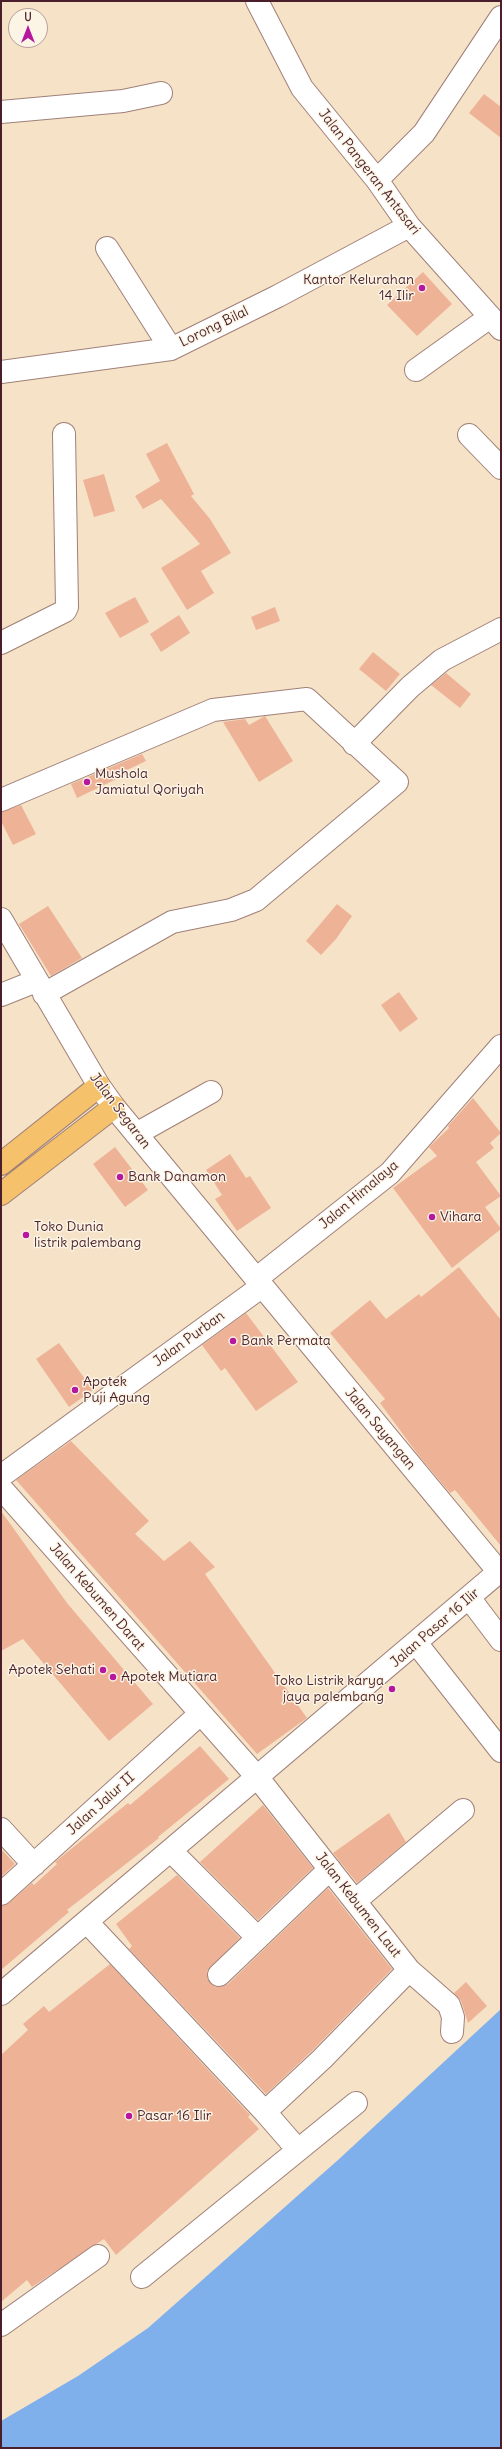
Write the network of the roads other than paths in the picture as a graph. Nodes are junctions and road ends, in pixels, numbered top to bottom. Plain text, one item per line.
1 (257, 1) edge
2 (501, 17) edge
3 (161, 93) dead end
4 (1, 112) edge
5 (377, 180) junction
6 (409, 226) junction
7 (107, 248) dead end
8 (495, 323) edge
9 (171, 349) junction
10 (416, 370) dead end
11 (1, 372) edge
12 (64, 434) dead end
13 (468, 436) dead end
14 (501, 468) edge
15 (501, 629) edge
16 (1, 643) edge
17 (354, 744) junction
18 (1, 800) edge
19 (1, 920) edge
20 (40, 988) junction
21 (1, 995) edge
22 (501, 1046) edge
23 (99, 1086) junction
24 (211, 1092) dead end
25 (114, 1107) junction
26 (136, 1134) junction
27 (1, 1164) edge
28 (8, 1188) edge
29 (258, 1283) junction
30 (1, 1476) edge
31 (1, 1488) edge
32 (500, 1571) edge
33 (470, 1599) junction
34 (501, 1640) edge
35 (416, 1644) junction
36 (200, 1714) junction
37 (501, 1751) edge
38 (258, 1778) junction
39 (463, 1810) dead end
40 (1, 1829) edge
41 (171, 1851) junction
42 (34, 1865) junction
43 (330, 1869) junction
44 (1, 1894) edge
45 (355, 1901) junction
46 (87, 1922) junction
47 (258, 1938) junction
48 (409, 1970) junction
49 (219, 1975) dead end
50 (1, 1994) edge
51 (452, 2032) dead end
52 (356, 2103) dead end
53 (265, 2112) junction
54 (298, 2150) junction
55 (98, 2256) dead end
56 (142, 2277) dead end
57 (1, 2325) edge

1 - 5 street, Jalan Pangeran Antasari
2 - 5 street
3 - 4 street
5 - 6 street, Jalan Pangeran Antasari
6 - 8 street, Jalan Pangeran Antasari
6 - 9 street, Lorong Bilal
7 - 9 street
8 - 10 street
9 - 11 street, Lorong Bilal
12 - 16 street
13 - 14 street
15 - 17 street
17 - 18 street
17 - 20 street
19 - 20 street, Jalan Segaran
20 - 21 street
20 - 23 street, Jalan Segaran
22 - 29 street, Jalan Himalaya
23 - 25 street, Jalan Segaran
23 - 27 main road
24 - 26 street
25 - 26 street, Jalan Segaran
25 - 28 main road
26 - 29 street, Jalan Segaran
27 - 28 main road
29 - 30 street, Jalan Purban
29 - 32 street, Jalan Sayangan
31 - 36 street, Jalan Kebumen Darat
32 - 33 street, Jalan Pasar 16 Ilir
33 - 34 street
33 - 35 street, Jalan Pasar 16 Ilir
35 - 37 street
35 - 38 street, Jalan Pasar 16 Ilir
36 - 38 street, Jalan Kebumen Darat
36 - 42 street, Jalan Jalur II
38 - 41 street, Jalan Pasar 16 Ilir
38 - 43 street, Jalan Kebumen Laut
39 - 45 street
40 - 42 street
41 - 46 street, Jalan Pasar 16 Ilir
41 - 47 street
42 - 44 street, Jalan Jalur II
43 - 45 street, Jalan Kebumen Laut
43 - 47 street
45 - 48 street, Jalan Kebumen Laut
46 - 50 street, Jalan Pasar 16 Ilir
46 - 53 street
47 - 49 street
48 - 51 street, Jalan Kebumen Laut
48 - 53 street
52 - 54 street
53 - 54 street
54 - 56 street
55 - 57 street

